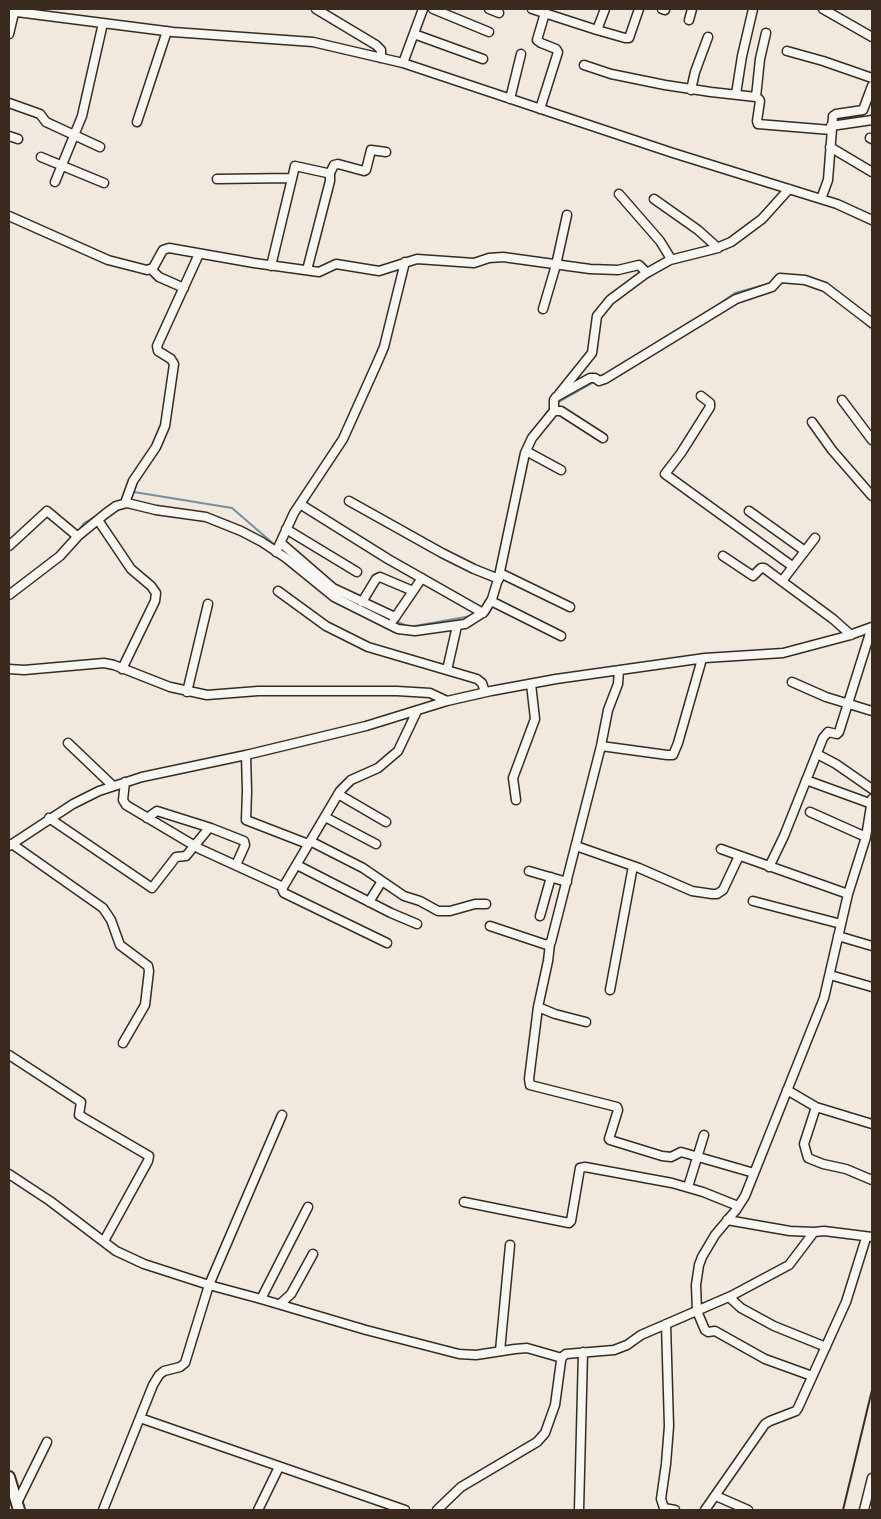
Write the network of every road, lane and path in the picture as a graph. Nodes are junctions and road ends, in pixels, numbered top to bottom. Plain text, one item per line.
1 (316, 9) edge
2 (423, 9) edge
3 (433, 9) edge
4 (489, 9) edge
5 (532, 9) edge
6 (605, 9) edge
7 (639, 9) edge
8 (692, 9) edge
9 (753, 9) edge
10 (822, 9) edge
11 (12, 11) edge
12 (499, 13) dead end
13 (545, 13) junction
14 (689, 20) dead end
15 (102, 23) junction
16 (597, 30) junction
17 (167, 31) junction
18 (489, 32) dead end
19 (766, 33) dead end
20 (9, 34) edge
21 (414, 34) junction
22 (708, 36) dead end
23 (872, 37) edge
24 (787, 51) dead end
25 (521, 54) dead end
26 (381, 58) junction
27 (483, 59) dead end
28 (403, 63) junction
29 (584, 65) dead end
30 (872, 78) edge
31 (872, 88) edge
32 (690, 90) junction
33 (736, 94) junction
34 (756, 97) junction
35 (510, 99) junction
36 (9, 103) edge
37 (540, 109) junction
38 (872, 120) edge
39 (137, 122) dead end
40 (831, 128) junction
41 (75, 135) junction
42 (9, 136) edge
43 (18, 140) dead end
44 (100, 147) dead end
45 (830, 147) junction
46 (386, 152) dead end
47 (41, 158) dead end
48 (62, 166) junction
49 (872, 172) edge
50 (330, 173) junction
51 (292, 178) junction
52 (217, 179) dead end
53 (55, 182) dead end
54 (104, 183) dead end
55 (789, 189) junction
56 (619, 194) dead end
57 (654, 199) dead end
58 (821, 199) junction
59 (567, 215) dead end
60 (9, 216) edge
61 (872, 220) edge
62 (718, 248) junction
63 (199, 254) junction
64 (671, 259) junction
65 (405, 262) junction
66 (271, 266) junction
67 (556, 266) junction
68 (151, 269) junction
69 (307, 270) junction
70 (647, 273) junction
71 (184, 288) junction
72 (542, 309) dead end
73 (872, 323) edge
74 (701, 396) dead end
75 (842, 400) dead end
76 (555, 405) junction
77 (812, 422) dead end
78 (603, 438) dead end
79 (872, 440) edge
80 (526, 450) junction
81 (561, 470) dead end
82 (872, 496) edge
83 (126, 499) junction
84 (349, 500) dead end
85 (300, 504) junction
86 (749, 511) dead end
87 (98, 520) junction
88 (286, 529) junction
89 (75, 535) junction
90 (815, 538) dead end
91 (9, 546) edge
92 (278, 548) junction
93 (805, 551) junction
94 (723, 556) dead end
95 (792, 566) junction
96 (357, 572) dead end
97 (497, 577) junction
98 (422, 578) junction
99 (782, 581) junction
100 (278, 591) dead end
101 (413, 591) junction
102 (9, 595) edge
103 (491, 601) junction
104 (362, 602) junction
105 (208, 604) dead end
106 (570, 607) dead end
107 (482, 612) junction
108 (393, 621) junction
109 (457, 626) junction
110 (872, 627) edge
111 (851, 635) junction
112 (561, 636) dead end
113 (702, 659) junction
114 (122, 669) junction
115 (447, 670) junction
116 (619, 670) junction
117 (10, 671) edge
118 (792, 682) dead end
119 (531, 684) junction
120 (187, 692) junction
121 (484, 692) junction
122 (448, 701) junction
123 (848, 704) junction
124 (872, 711) edge
125 (417, 712) junction
126 (68, 743) dead end
127 (601, 746) junction
128 (817, 754) junction
129 (246, 755) junction
130 (806, 780) junction
131 (126, 782) junction
132 (114, 786) junction
133 (872, 789) edge
134 (338, 794) junction
135 (516, 800) dead end
136 (872, 802) edge
137 (810, 812) dead end
138 (325, 817) junction
139 (49, 818) junction
140 (147, 818) junction
141 (386, 822) dead end
142 (209, 828) junction
143 (866, 837) junction
144 (309, 843) junction
145 (376, 844) dead end
146 (10, 845) edge
147 (195, 846) junction
148 (576, 846) junction
149 (720, 849) dead end
150 (739, 856) junction
151 (236, 865) junction
152 (297, 865) junction
153 (632, 866) junction
154 (769, 867) junction
155 (529, 871) dead end
156 (551, 877) junction
157 (382, 881) junction
158 (567, 882) junction
159 (283, 887) junction
160 (848, 894) junction
161 (753, 901) dead end
162 (370, 902) junction
163 (486, 904) dead end
164 (540, 916) dead end
165 (417, 924) dead end
166 (840, 924) junction
167 (490, 926) dead end
168 (838, 936) junction
169 (387, 943) dead end
170 (550, 944) junction
171 (872, 946) edge
172 (830, 975) junction
173 (872, 987) edge
174 (610, 990) dead end
175 (538, 1007) junction
176 (586, 1022) dead end
177 (123, 1043) dead end
178 (9, 1055) edge
179 (787, 1090) junction
180 (816, 1107) junction
181 (282, 1115) dead end
182 (872, 1124) edge
183 (704, 1135) dead end
184 (697, 1157) junction
185 (754, 1173) junction
186 (9, 1174) edge
187 (872, 1180) edge
188 (688, 1187) junction
189 (464, 1202) dead end
190 (738, 1206) junction
191 (308, 1207) dead end
192 (727, 1220) junction
193 (814, 1232) junction
194 (869, 1237) edge
195 (104, 1242) junction
196 (510, 1245) dead end
197 (313, 1254) dead end
198 (209, 1285) junction
199 (729, 1297) junction
200 (261, 1299) junction
201 (280, 1304) junction
202 (697, 1311) junction
203 (666, 1324) junction
204 (826, 1347) junction
205 (500, 1351) junction
206 (583, 1352) junction
207 (562, 1358) junction
208 (812, 1376) junction
209 (140, 1418) junction
210 (47, 1442) dead end
211 (279, 1467) junction
212 (9, 1477) edge
213 (872, 1478) edge
214 (716, 1496) junction
215 (18, 1507) edge
216 (103, 1510) edge
217 (258, 1510) edge
218 (405, 1510) edge
219 (437, 1510) edge
220 (579, 1510) edge
221 (675, 1510) edge
222 (705, 1510) edge
223 (748, 1510) edge
224 (864, 1510) edge

1 - 26 street
2 - 21 street
3 - 18 street
4 - 12 street
5 - 13 street
6 - 16 street
7 - 16 street
8 - 14 street
9 - 33 street
10 - 23 street
11 - 15 street
11 - 20 street
13 - 16 street
13 - 37 street
15 - 17 street
15 - 41 street
17 - 26 street
17 - 39 street
19 - 34 street
21 - 27 street
21 - 28 street
22 - 32 street
24 - 30 street
25 - 35 street
26 - 28 street
28 - 35 street
29 - 32 street
31 - 40 street
32 - 33 street
33 - 34 street
34 - 40 street
35 - 37 street
36 - 41 street
37 - 55 street
38 - 40 street
40 - 45 street
41 - 44 street
41 - 48 street
42 - 43 street
45 - 49 street
45 - 58 street
46 - 50 street
47 - 48 street
48 - 53 street
48 - 54 street
50 - 51 street
50 - 69 street
51 - 52 street
51 - 66 street
55 - 58 street
55 - 62 street
56 - 64 street
57 - 62 street
58 - 61 street
59 - 67 street
60 - 68 street
62 - 64 street
63 - 66 street
63 - 68 street
63 - 71 street
64 - 70 street
65 - 67 street
65 - 69 street
65 - 85 street
66 - 69 street
67 - 70 street
67 - 72 street
68 - 71 street
70 - 76 street
71 - 83 street
73 - 76 street
74 - 95 street
75 - 79 street
76 - 78 street
76 - 80 street
77 - 82 street
80 - 81 street
80 - 97 street
83 - 87 street
83 - 92 street
84 - 97 street
85 - 88 street
85 - 98 street
86 - 93 street
87 - 89 street
87 - 114 street
88 - 92 street
88 - 96 street
89 - 91 street
89 - 102 street
90 - 93 street
92 - 104 street
92 - 108 street
93 - 95 street
94 - 99 street
95 - 99 street
97 - 103 street
97 - 106 street
98 - 101 street
98 - 107 street
99 - 111 street
100 - 115 street
101 - 104 street
101 - 108 street
103 - 107 street
103 - 112 street
104 - 108 street
105 - 120 street
107 - 109 street
108 - 109 street
109 - 115 street
110 - 111 street
110 - 123 street
111 - 113 street
113 - 116 street
113 - 127 street
114 - 117 street
114 - 120 street
115 - 121 street
116 - 119 street
116 - 127 street
118 - 123 street
119 - 121 street
119 - 135 street
120 - 122 street
121 - 122 street
122 - 125 street
123 - 124 street
123 - 128 street
125 - 129 street
125 - 134 street
126 - 132 street
127 - 148 street
128 - 130 street
128 - 133 street
129 - 131 street
129 - 144 street
130 - 136 street
130 - 154 street
131 - 132 street
131 - 140 street
132 - 139 street
134 - 138 street
134 - 141 street
136 - 143 street
137 - 143 street
138 - 144 street
138 - 145 street
139 - 146 street
139 - 147 street
140 - 142 street
140 - 147 street
142 - 147 street
142 - 151 street
143 - 160 street
144 - 152 street
144 - 157 street
146 - 177 street
147 - 151 street
148 - 153 street
148 - 158 street
149 - 150 street
150 - 153 street
150 - 154 street
151 - 159 street
152 - 159 street
152 - 162 street
153 - 174 street
154 - 160 street
155 - 156 street
156 - 158 street
156 - 164 street
157 - 162 street
157 - 163 street
158 - 170 street
159 - 169 street
160 - 166 street
161 - 166 street
162 - 165 street
166 - 168 street
167 - 170 street
168 - 171 street
168 - 172 street
170 - 175 street
172 - 173 street
172 - 179 street
175 - 176 street
175 - 184 street
178 - 195 street
179 - 180 street
179 - 185 street
180 - 182 street
180 - 187 street
181 - 198 street
183 - 184 street
184 - 185 street
184 - 188 street
185 - 190 street
186 - 195 street
188 - 189 street
188 - 190 street
190 - 192 street
191 - 200 street
192 - 193 street
192 - 202 street
193 - 194 street
193 - 199 street
194 - 204 street
195 - 198 street
196 - 205 street
197 - 201 street
198 - 200 street
198 - 209 street
199 - 202 street
199 - 204 street
200 - 201 street
201 - 205 street
202 - 203 street
202 - 208 street
203 - 206 street
203 - 221 street
204 - 208 street
205 - 207 street
206 - 207 street
206 - 220 street
207 - 219 street
208 - 214 street
209 - 211 street
209 - 216 street
210 - 215 street
211 - 217 street
211 - 218 street
212 - 215 main road
213 - 224 street
214 - 222 street
214 - 223 street

